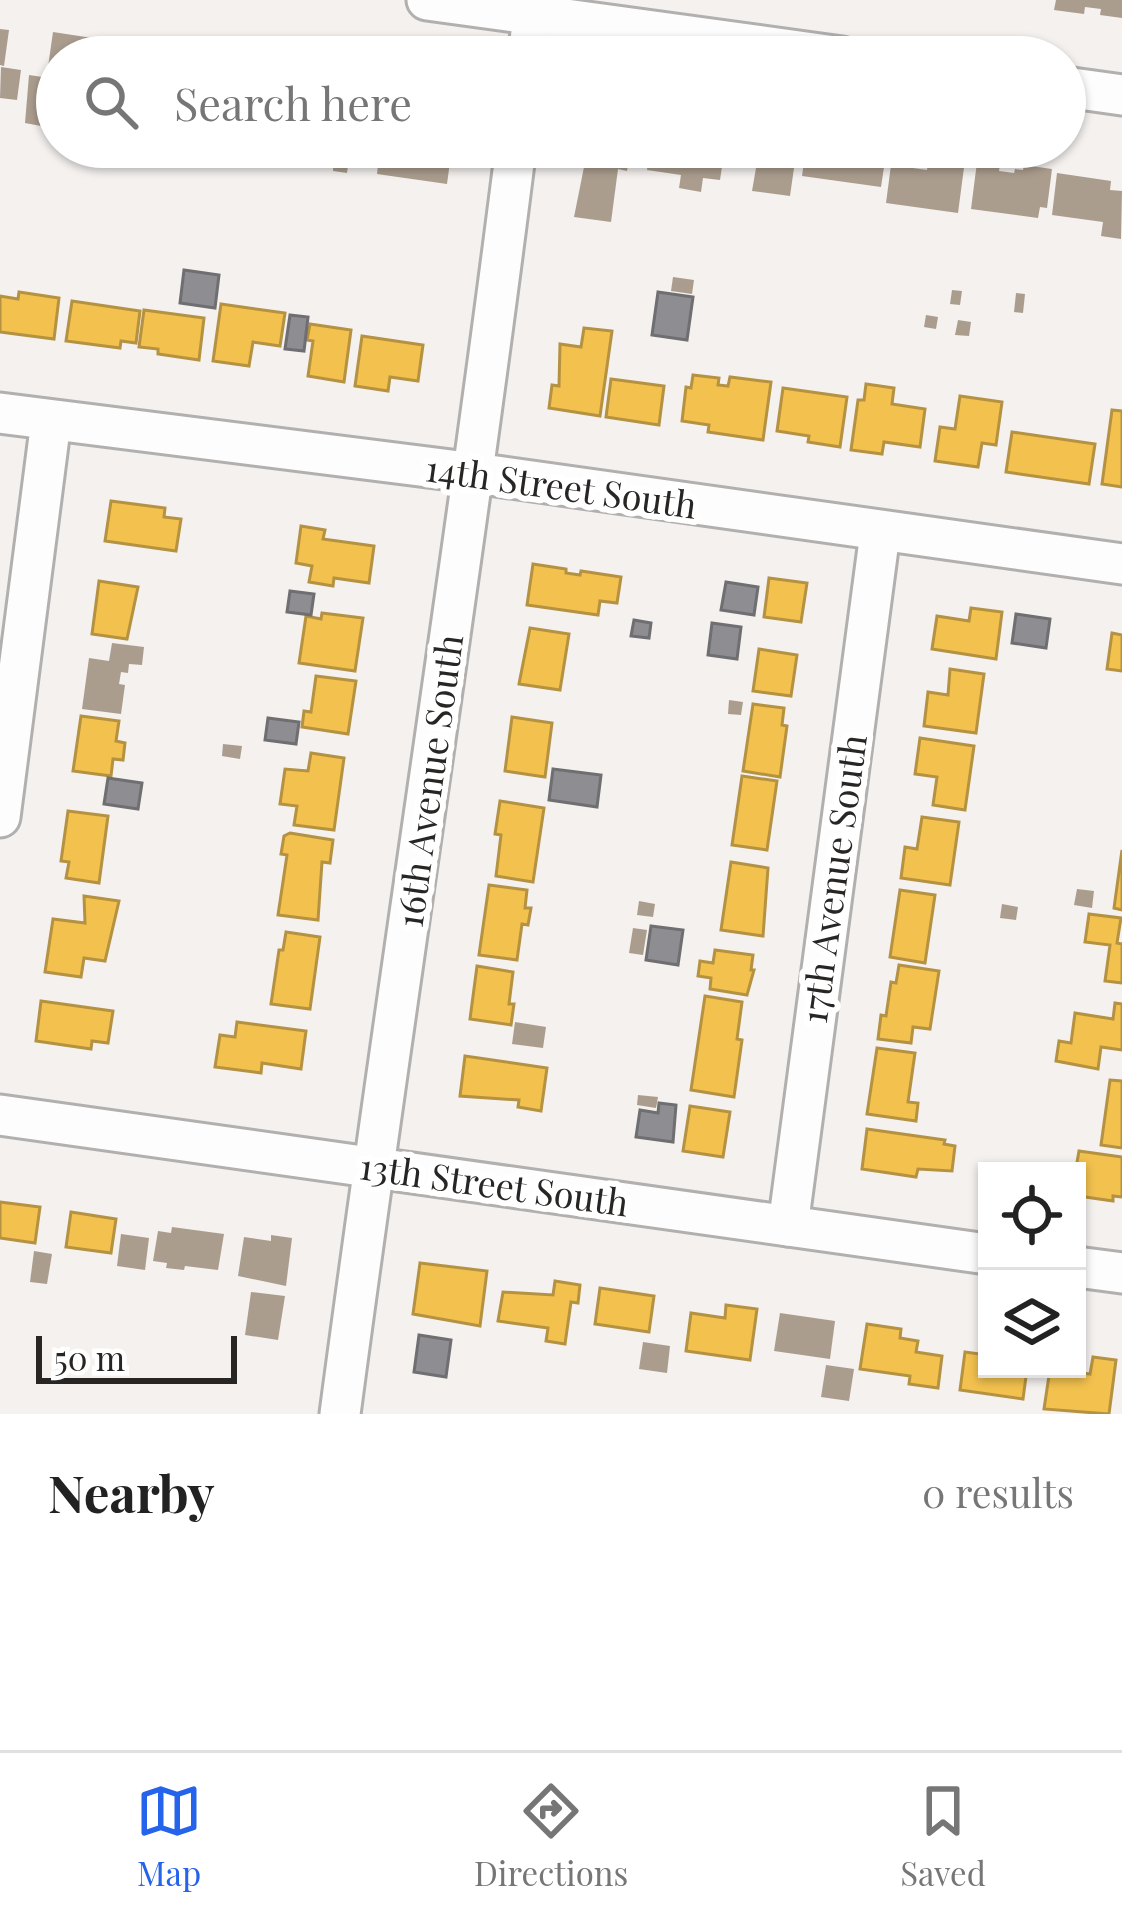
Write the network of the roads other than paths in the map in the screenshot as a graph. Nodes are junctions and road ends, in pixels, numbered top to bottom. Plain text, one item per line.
1 (428, 0) edge
2 (534, 8) edge
3 (710, 36) edge
4 (1086, 90) edge
5 (1122, 95) edge
6 (513, 168) edge
7 (0, 413) edge
8 (51, 421) junction
9 (475, 473) junction
10 (880, 533) junction
11 (1122, 564) edge
12 (0, 817) edge
13 (0, 1115) edge
14 (373, 1168) junction
15 (788, 1226) junction
16 (978, 1253) edge
17 (1086, 1268) edge
18 (1122, 1273) edge
19 (340, 1414) edge

1 - 2 street
2 - 3 street
4 - 5 street
6 - 9 street, 16th Avenue South
7 - 8 street, 14th Street South
8 - 9 street, 14th Street South
8 - 12 street
9 - 10 street, 14th Street South
9 - 14 street, 16th Avenue South
10 - 11 street, 14th Street South
10 - 15 street, 17th Avenue South
13 - 14 street, 13th Street South
14 - 15 street, 13th Street South
14 - 19 street, 16th Avenue South
15 - 16 street, 13th Street South
17 - 18 street

